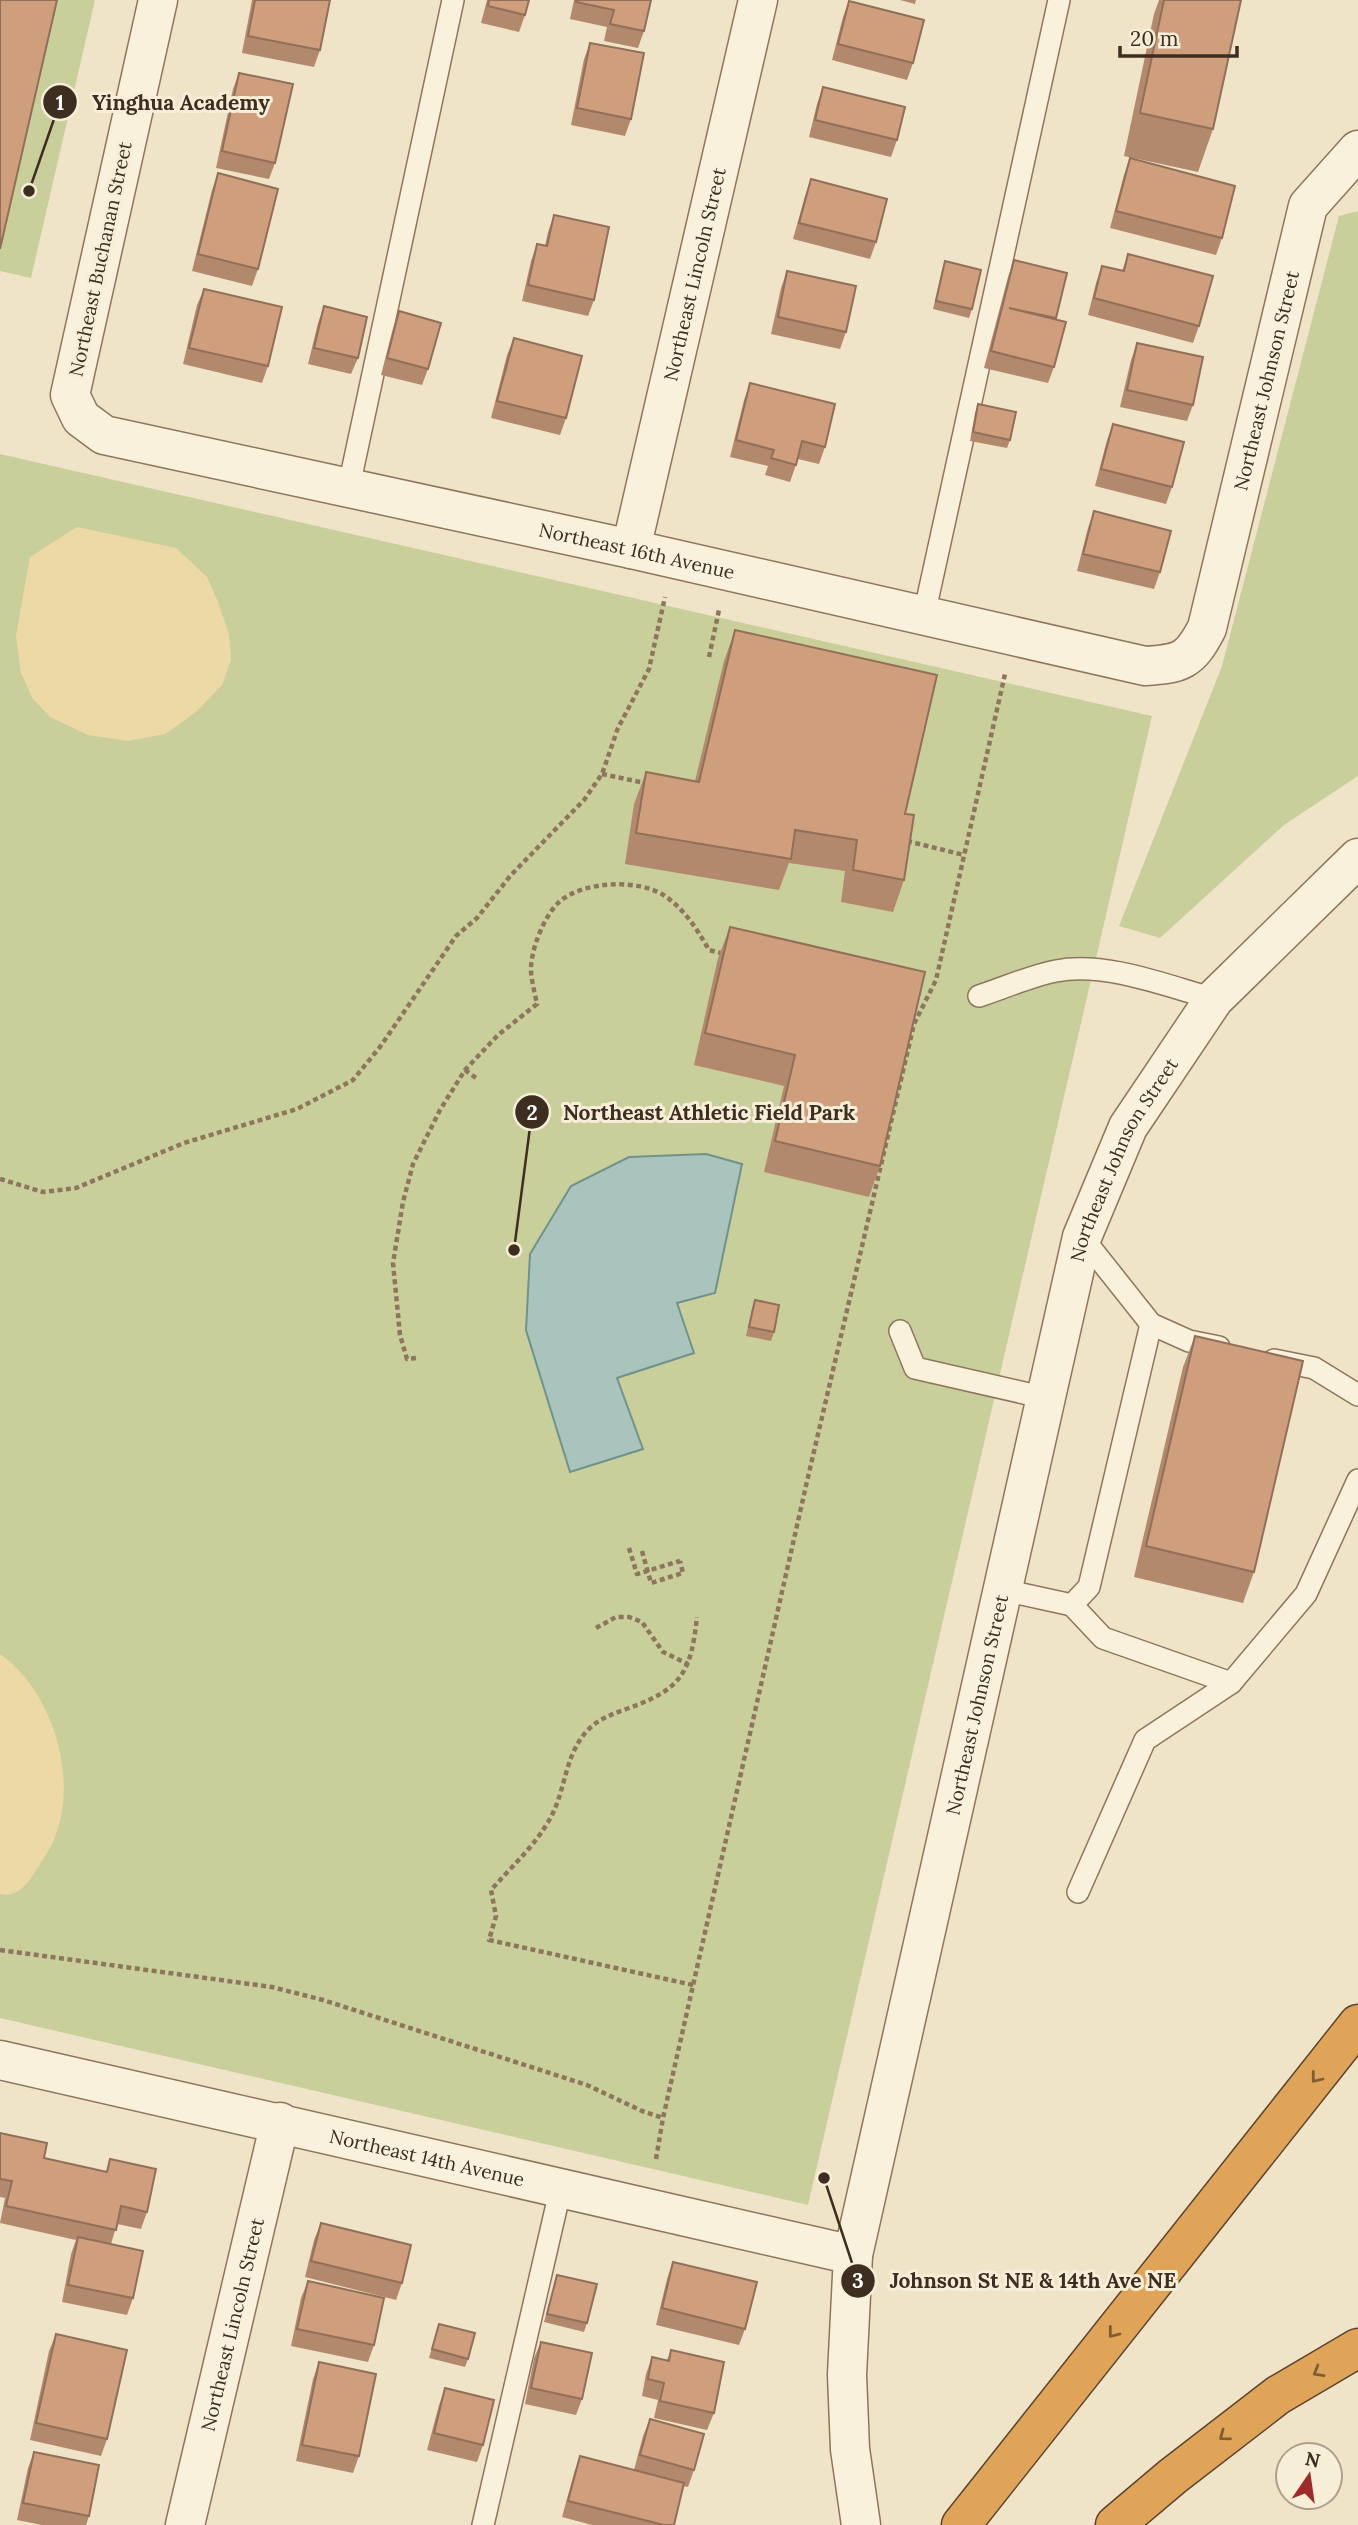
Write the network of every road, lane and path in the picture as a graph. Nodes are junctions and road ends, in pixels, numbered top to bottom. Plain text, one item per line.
1 (158, 0) edge
2 (453, 0) edge
3 (758, 0) edge
4 (1059, 0) edge
5 (1358, 150) edge
6 (70, 395) joint
7 (349, 486) junction
8 (631, 549) junction
9 (673, 558) junction
10 (719, 609) dead end
11 (924, 615) junction
12 (1207, 628) joint
13 (709, 657) dead end
14 (1005, 673) dead end
15 (601, 774) junction
16 (654, 785) edge
17 (895, 839) edge
18 (964, 855) junction
19 (1358, 858) edge
20 (1358, 895) edge
21 (1273, 942) junction
22 (736, 956) edge
23 (979, 996) dead end
24 (912, 997) edge
25 (1214, 999) junction
26 (926, 1000) junction
27 (465, 1070) junction
28 (476, 1078) dead end
29 (0, 1179) edge
30 (1082, 1237) junction
31 (1151, 1324) junction
32 (900, 1331) dead end
33 (416, 1358) dead end
34 (1358, 1395) edge
35 (1046, 1398) junction
36 (1358, 1480) edge
37 (629, 1548) dead end
38 (642, 1551) dead end
39 (1003, 1590) junction
40 (1072, 1605) junction
41 (697, 1618) dead end
42 (596, 1628) dead end
43 (688, 1664) junction
44 (1231, 1683) junction
45 (1078, 1892) dead end
46 (0, 1950) edge
47 (693, 1985) junction
48 (1358, 2024) edge
49 (0, 2060) edge
50 (663, 2118) junction
51 (280, 2122) junction
52 (656, 2159) dead end
53 (561, 2187) junction
54 (853, 2255) junction
55 (1358, 2348) edge
56 (859, 2517) edge
57 (185, 2525) edge
58 (483, 2525) edge
59 (961, 2525) edge
60 (1115, 2525) edge

1 - 6 street, Northeast Buchanan Street
2 - 7 lane
3 - 8 street, Northeast Lincoln Street
4 - 11 lane
5 - 12 street, Northeast Johnson Street
6 - 7 street, Northeast 16th Avenue
7 - 8 street, Northeast 16th Avenue
8 - 9 street, Northeast 16th Avenue
9 - 11 street, Northeast 16th Avenue
9 - 15 path
10 - 13 path
11 - 12 street, Northeast 16th Avenue
14 - 18 path
15 - 16 path
15 - 29 path
17 - 18 path
18 - 26 path
19 - 21 street, Northeast Johnson Street
20 - 21 street, Northeast Johnson Street
21 - 25 street, Northeast Johnson Street
22 - 27 path
23 - 25 lane
24 - 26 path
25 - 30 street, Northeast Johnson Street
26 - 47 path
27 - 28 path
27 - 33 path
30 - 31 lane
30 - 35 street, Northeast Johnson Street
31 - 34 lane
31 - 40 lane
32 - 35 lane
35 - 39 street, Northeast Johnson Street
36 - 44 lane
37 - 38 path, bridge
39 - 40 lane
39 - 54 street, Northeast Johnson Street
40 - 44 lane
41 - 43 path
42 - 43 path
43 - 47 path
44 - 45 lane
46 - 50 path
47 - 50 path
48 -> 59 highway
49 - 51 street, Northeast 14th Avenue
50 - 52 path
51 - 53 street, Northeast 14th Avenue
51 - 57 street, Northeast Lincoln Street
53 - 54 street, Northeast 14th Avenue
53 - 58 lane
54 - 56 street, Northeast Johnson Street
55 -> 60 highway

